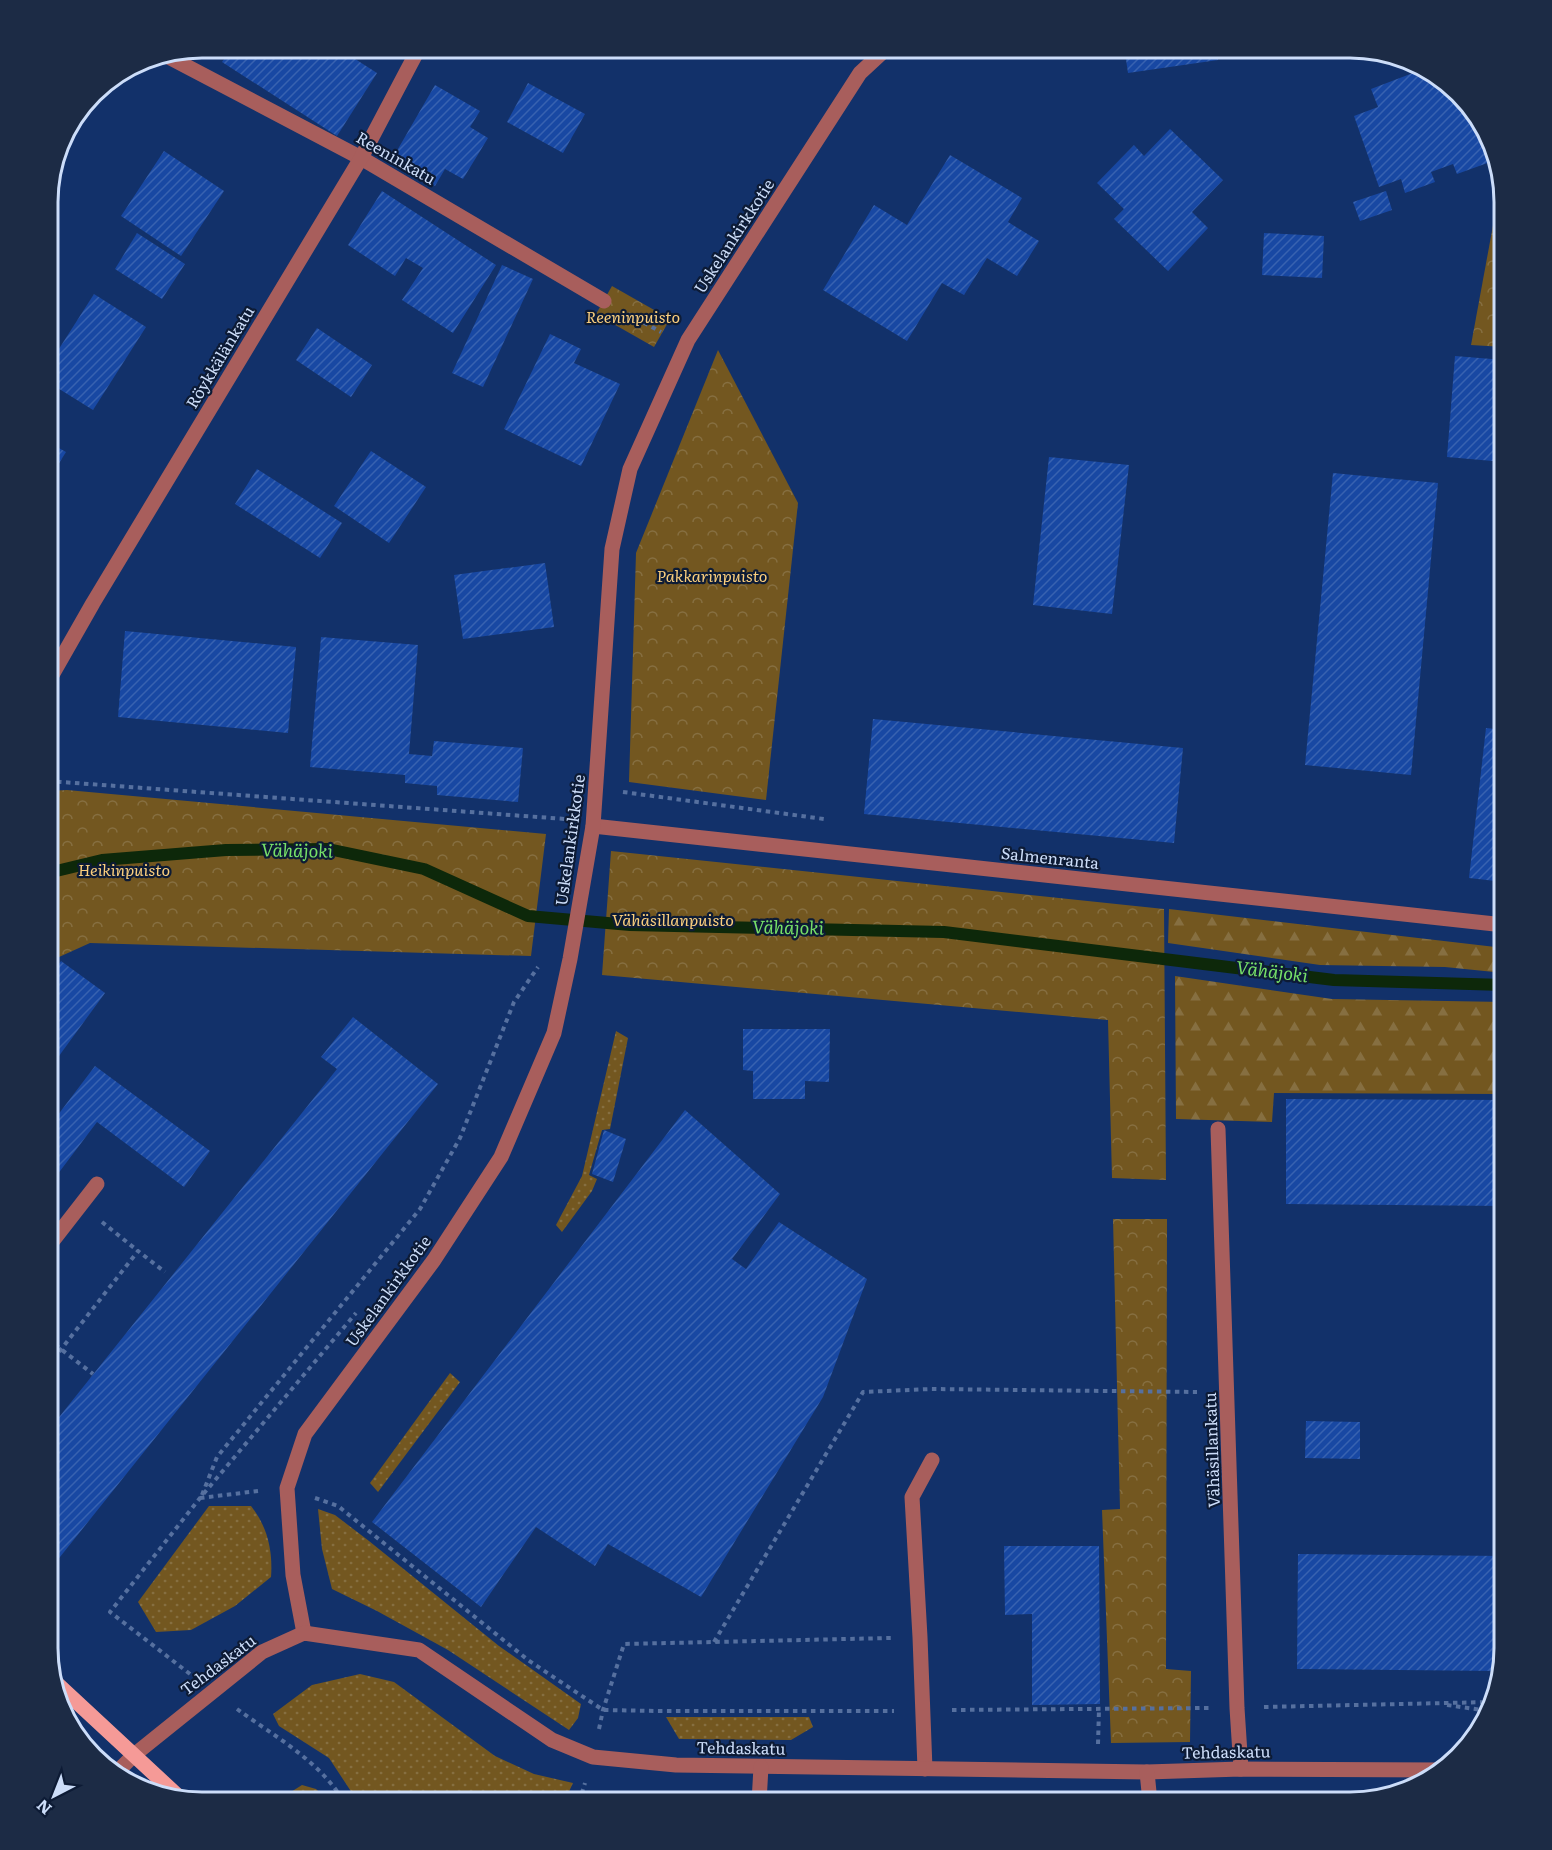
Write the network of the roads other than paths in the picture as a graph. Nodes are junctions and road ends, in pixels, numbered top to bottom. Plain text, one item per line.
1 (413, 59) edge
2 (875, 59) edge
3 (176, 61) edge
4 (361, 158) junction
5 (604, 301) road end
6 (59, 663) edge
7 (592, 826) junction
8 (1494, 924) edge
9 (1218, 1129) dead end
10 (97, 1184) dead end
11 (58, 1233) edge
12 (932, 1460) dead end
13 (304, 1633) junction
14 (65, 1691) edge
15 (134, 1755) junction
16 (122, 1767) edge
17 (761, 1767) junction
18 (925, 1769) junction
19 (1241, 1769) junction
20 (1425, 1770) edge
21 (1147, 1773) junction
22 (169, 1788) edge
23 (760, 1792) edge
24 (1149, 1792) edge

1 - 4 street, Röykkälänkatu
2 - 7 street, Uskelankirkkotie
3 - 4 street, Reeninkatu
4 - 5 street, Reeninkatu
4 - 6 street, Röykkälänkatu
7 - 8 street, Salmenranta
7 - 13 street, Uskelankirkkotie
9 - 19 street, Vähäsillankatu
10 - 11 street
12 - 18 street
13 - 15 street, Tehdaskatu
13 - 17 street, Tehdaskatu
14 - 15 main road
15 - 16 street, Tehdaskatu
15 - 22 main road
17 - 18 street, Tehdaskatu
17 - 23 street
18 - 21 street, Tehdaskatu
19 - 20 street, Tehdaskatu
19 - 21 street, Tehdaskatu
21 - 24 street

